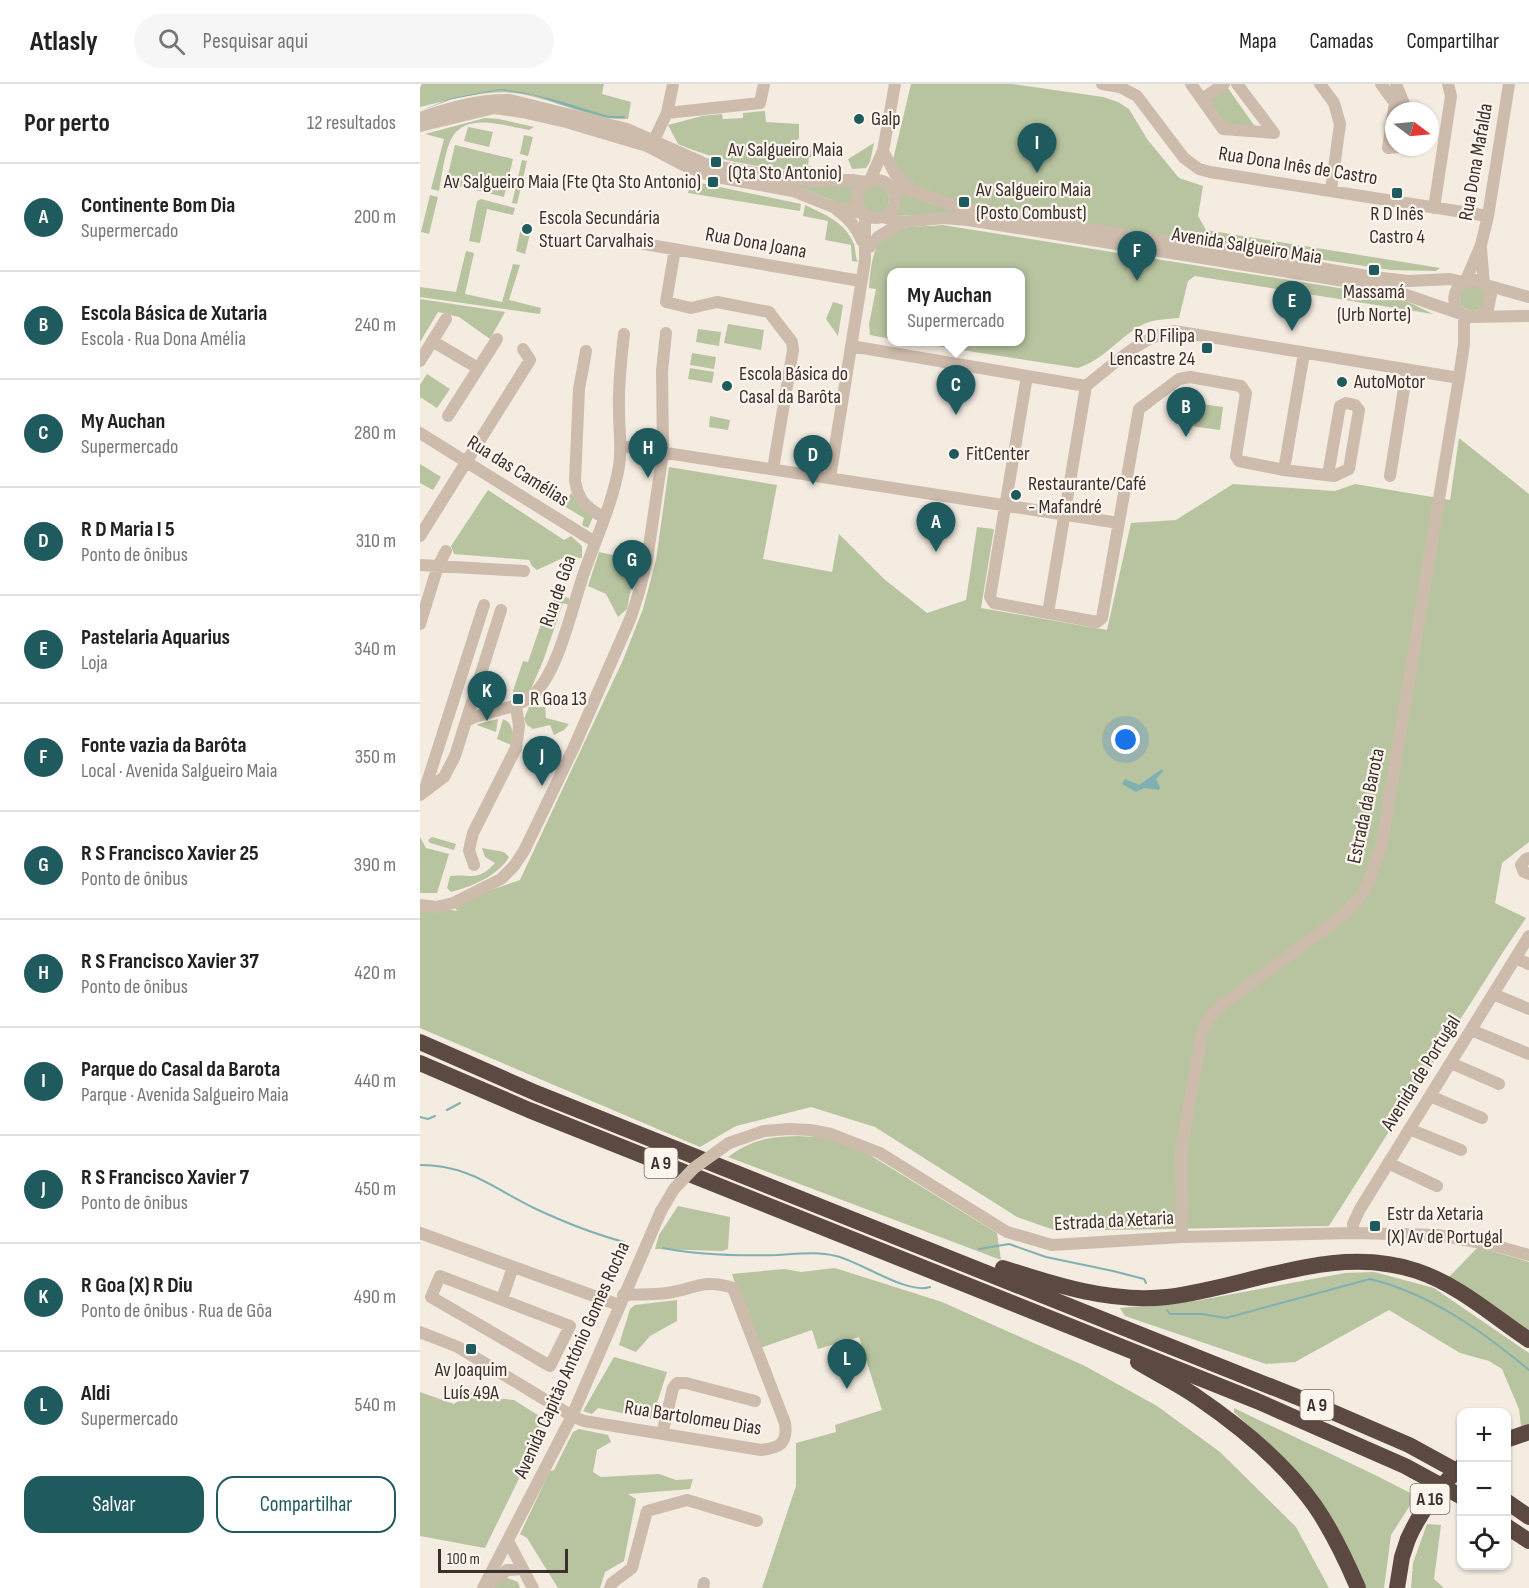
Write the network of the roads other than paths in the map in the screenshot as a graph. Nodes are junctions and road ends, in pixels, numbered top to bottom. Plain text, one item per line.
1 (673, 84) edge
2 (764, 84) edge
3 (895, 84) edge
4 (1102, 84) edge
5 (1191, 84) edge
6 (1224, 84) edge
7 (1237, 84) edge
8 (1320, 84) edge
9 (1382, 84) edge
10 (1396, 84) edge
11 (1448, 84) edge
12 (1509, 84) edge
13 (1135, 88) edge
14 (1202, 99) junction
15 (1394, 102) edge
16 (1403, 102) edge
17 (667, 113) junction
18 (420, 118) edge
19 (420, 126) edge
20 (654, 140) junction
21 (883, 151) junction
22 (868, 181) junction
23 (889, 185) junction
24 (912, 189) junction
25 (1330, 190) junction
26 (833, 207) junction
27 (1434, 208) junction
28 (864, 214) junction
29 (1488, 216) junction
30 (880, 217) junction
31 (903, 222) junction
32 (644, 244) dead end
33 (1481, 245) junction
34 (870, 247) junction
35 (675, 249) junction
36 (865, 260) junction
37 (861, 281) junction
38 (1465, 281) junction
39 (1485, 284) junction
40 (1529, 297) edge
41 (1470, 315) junction
42 (1529, 316) edge
43 (446, 319) dead end
44 (666, 333) dead end
45 (624, 334) dead end
46 (497, 339) dead end
47 (432, 341) junction
48 (851, 346) junction
49 (523, 349) dead end
50 (586, 351) dead end
51 (1304, 353) junction
52 (420, 361) edge
53 (478, 368) junction
54 (1407, 370) junction
55 (1027, 376) junction
56 (1459, 378) junction
57 (1086, 386) junction
58 (448, 416) dead end
59 (420, 433) edge
60 (621, 446) junction
61 (663, 452) junction
62 (467, 461) junction
63 (773, 469) junction
64 (1284, 470) junction
65 (1328, 475) junction
66 (1390, 476) dead end
67 (830, 478) junction
68 (1006, 506) junction
69 (1065, 516) junction
70 (604, 518) junction
71 (1119, 523) junction
72 (420, 536) edge
73 (595, 542) junction
74 (446, 551) dead end
75 (420, 565) edge
76 (438, 566) junction
77 (524, 571) dead end
78 (484, 605) dead end
79 (501, 610) dead end
80 (1048, 614) junction
81 (420, 624) edge
82 (516, 706) junction
83 (466, 721) junction
84 (423, 792) edge
85 (1529, 858) edge
86 (474, 866) dead end
87 (1529, 874) edge
88 (420, 905) edge
89 (1529, 936) edge
90 (1515, 958) junction
91 (1529, 964) edge
92 (1493, 994) junction
93 (1529, 1009) edge
94 (1471, 1030) junction
95 (420, 1042) edge
96 (1529, 1054) edge
97 (420, 1063) edge
98 (1451, 1063) junction
99 (1499, 1084) dead end
100 (1430, 1096) junction
101 (1482, 1118) dead end
102 (1409, 1129) junction
103 (1461, 1150) dead end
104 (1388, 1163) junction
105 (1437, 1186) dead end
106 (661, 1211) joint
107 (420, 1233) edge
108 (1353, 1233) junction
109 (892, 1235) junction
110 (1182, 1237) junction
111 (1529, 1256) edge
112 (513, 1267) junction
113 (502, 1299) junction
114 (621, 1300) junction
115 (420, 1332) edge
116 (1096, 1337) junction
117 (1529, 1340) edge
118 (755, 1401) dead end
119 (572, 1416) junction
120 (1529, 1432) edge
121 (662, 1434) junction
122 (1511, 1438) edge
123 (1457, 1470) edge
124 (1457, 1472) edge
125 (1457, 1495) edge
126 (1511, 1504) edge
127 (1529, 1517) edge
128 (757, 1521) dead end
129 (1511, 1529) edge
130 (508, 1541) junction
131 (1529, 1541) edge
132 (522, 1569) junction
133 (531, 1587) edge
134 (484, 1588) edge
135 (610, 1588) edge
136 (1358, 1588) edge
137 (1397, 1588) edge

1 - 17 street
2 - 17 street
3 - 21 street
4 - 13 street, Rua Dona Inês de Castro
5 - 14 street
6 - 14 street
7 - 14 street
8 - 25 street
9 - 15 street
10 - 16 street
11 - 27 street
12 - 29 street, Rua Dona Mafalda
13 - 25 street, Rua Dona Inês de Castro
17 - 20 street
18 - 20 street
19 - 26 street
20 - 22 street
21 - 22 street
21 - 23 street
21 - 24 street
22 - 23 street
22 - 28 street
23 - 24 street, Avenida Salgueiro Maia
23 - 30 street
24 - 38 street, Avenida Salgueiro Maia
25 - 27 street, Rua Dona Inês de Castro
26 - 28 street
26 - 36 street
27 - 29 street, Rua Dona Inês de Castro
28 - 30 street
28 - 36 street
29 - 33 street, Rua Dona Mafalda
30 - 31 street, Avenida Salgueiro Maia
30 - 34 street
31 - 34 street
31 - 41 street, Avenida Salgueiro Maia
32 - 35 street, Rua Dona Joana
33 - 38 street, Rua Dona Mafalda
33 - 39 street, Rua Dona Mafalda
34 - 36 street
35 - 37 street, Rua Dona Joana
35 - 63 street
36 - 37 street
37 - 48 street
38 - 39 street, Avenida Salgueiro Maia
38 - 41 street
39 - 40 street, Avenida Salgueiro Maia
39 - 41 street
41 - 42 street, Avenida Salgueiro Maia
41 - 56 street, Estrada da Barota
43 - 47 street
44 - 61 street
45 - 60 street, Rua de Gôa
46 - 53 street
47 - 52 street
47 - 53 street
48 - 55 street
48 - 67 street
49 - 62 street
50 - 70 street
51 - 54 street
51 - 57 street
51 - 64 street
53 - 58 street
54 - 56 street
54 - 66 street
55 - 57 street
55 - 68 street
56 - 110 street, Estrada da Barota
57 - 69 street
59 - 62 street, Rua das Camélias
60 - 61 street
60 - 70 street, Rua de Gôa
61 - 63 street
61 - 88 street
62 - 72 street
62 - 73 street, Rua das Camélias
63 - 67 street
64 - 65 street
64 - 71 street
65 - 65 street
67 - 68 street
68 - 69 street
68 - 80 street
69 - 71 street
69 - 80 street
70 - 73 street, Rua de Gôa
71 - 80 street
73 - 82 street, Rua de Gôa
74 - 76 street
75 - 76 street
76 - 77 street
76 - 81 street
78 - 84 street
79 - 83 street
82 - 83 street, Rua de Gôa
82 - 86 street
83 - 84 street
85 - 87 street
89 - 90 street, Avenida de Portugal
90 - 91 street
90 - 92 street, Avenida de Portugal
92 - 93 street
92 - 94 street, Avenida de Portugal
94 - 96 street
94 - 98 street, Avenida de Portugal
95 - 109 highway, A 9
97 - 116 highway, A 9
98 - 99 street
98 - 100 street, Avenida de Portugal
100 - 101 street
100 - 102 street, Avenida de Portugal
102 - 103 street
102 - 104 street, Avenida de Portugal
104 - 105 street
104 - 108 street, Avenida de Portugal
106 - 110 street, Estrada da Xetaria, bridge
106 - 114 street, Avenida Capitão António Gomes Rocha
107 - 112 street
108 - 110 street, Estrada da Xetaria
108 - 111 street, Estrada da Xetaria
109 - 117 highway
109 - 124 highway, A 9
112 - 113 street
112 - 114 street
113 - 113 street
114 - 119 street, Avenida Capitão António Gomes Rocha
114 - 121 street, Rua Bartolomeu Dias
115 - 119 street, Rua Bartolomeu Dias
116 - 125 highway, A 9
116 - 136 highway
118 - 121 street
119 - 121 street, Rua Bartolomeu Dias
119 - 130 street, Avenida Capitão António Gomes Rocha
120 - 122 highway
123 - 137 highway, A 16, bridge
126 - 127 highway
128 - 135 street
129 - 131 highway
130 - 132 street
130 - 134 street, Avenida Capitão António Gomes Rocha
132 - 133 street
132 - 134 street

